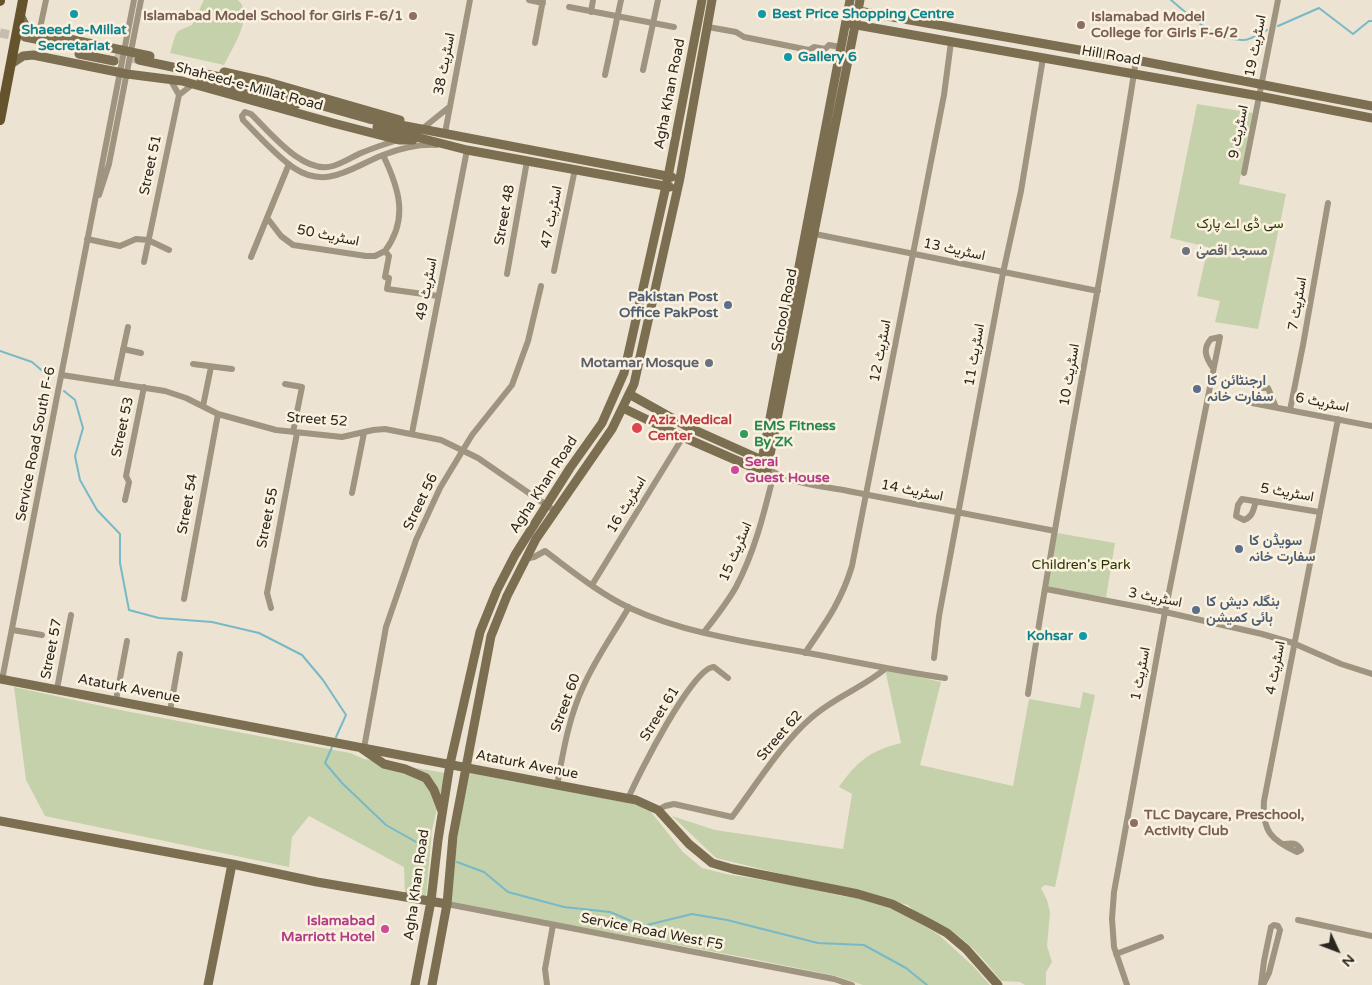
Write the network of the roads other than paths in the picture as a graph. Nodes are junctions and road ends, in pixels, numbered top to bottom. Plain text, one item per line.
1 (24, 0) edge
2 (46, 0) edge
3 (134, 0) edge
4 (141, 0) edge
5 (470, 0) edge
6 (529, 0) edge
7 (593, 0) edge
8 (621, 0) edge
9 (658, 0) edge
10 (702, 0) edge
11 (712, 0) edge
12 (860, 0) edge
13 (1278, 0) edge
14 (543, 2) edge
15 (849, 4) edge
16 (569, 7) dead end
17 (858, 11) junction
18 (591, 12) junction
19 (20, 14) junction
20 (618, 17) junction
21 (845, 22) junction
22 (653, 24) junction
23 (855, 25) junction
24 (674, 27) dead end
25 (708, 27) junction
26 (39, 33) junction
27 (25, 40) tunnel mouth
28 (951, 42) junction
29 (535, 43) dead end
30 (840, 46) junction
31 (128, 51) junction
32 (114, 57) tunnel mouth
33 (1043, 58) junction
34 (1136, 60) junction
35 (139, 62) tunnel mouth
36 (11, 64) junction
37 (643, 70) dead end
38 (124, 73) junction
39 (1134, 74) junction
40 (605, 75) dead end
41 (170, 80) junction
42 (193, 84) junction
43 (1262, 84) junction
44 (179, 95) junction
45 (1259, 96) junction
46 (1372, 106) edge
47 (449, 107) junction
48 (1372, 118) edge
49 (0, 120) edge
50 (445, 133) junction
51 (423, 134) junction
52 (461, 137) junction
53 (399, 140) junction
54 (826, 146) junction
55 (459, 148) junction
56 (383, 155) junction
57 (527, 161) junction
58 (289, 164) junction
59 (572, 165) junction
60 (1244, 173) dead end
61 (668, 177) junction
62 (680, 178) junction
63 (665, 186) junction
64 (678, 188) junction
65 (1328, 203) dead end
66 (268, 219) junction
67 (809, 233) junction
68 (87, 239) junction
69 (148, 240) junction
70 (168, 250) dead end
71 (387, 253) junction
72 (912, 254) junction
73 (250, 258) dead end
74 (144, 262) dead end
75 (554, 270) dead end
76 (1003, 273) junction
77 (507, 274) dead end
78 (541, 286) dead end
79 (1098, 292) junction
80 (438, 296) junction
81 (128, 327) dead end
82 (123, 350) junction
83 (142, 353) dead end
84 (193, 364) dead end
85 (211, 367) junction
86 (1213, 368) dead end
87 (232, 369) dead end
88 (624, 372) junction
89 (62, 375) junction
90 (636, 376) junction
91 (116, 383) junction
92 (285, 384) dead end
93 (144, 387) junction
94 (629, 394) junction
95 (1275, 405) dead end
96 (202, 406) junction
97 (623, 408) junction
98 (1290, 410) junction
99 (218, 414) junction
100 (1338, 419) junction
101 (1372, 426) edge
102 (295, 432) junction
103 (364, 433) junction
104 (412, 433) junction
105 (683, 437) junction
106 (462, 450) junction
107 (766, 468) junction
108 (352, 493) dead end
109 (866, 495) junction
110 (125, 500) dead end
111 (1256, 502) dead end
112 (546, 505) junction
113 (555, 511) junction
114 (959, 512) junction
115 (1319, 512) junction
116 (1055, 531) junction
117 (525, 559) junction
118 (592, 585) junction
119 (1046, 589) junction
120 (184, 599) dead end
121 (629, 607) junction
122 (271, 608) dead end
123 (1165, 612) junction
124 (71, 615) dead end
125 (12, 630) junction
126 (704, 632) junction
127 (42, 635) dead end
128 (127, 640) dead end
129 (1293, 643) junction
130 (805, 653) junction
131 (180, 654) dead end
132 (934, 658) dead end
133 (885, 669) junction
134 (1372, 674) edge
135 (728, 678) dead end
136 (945, 678) dead end
137 (1, 679) edge
138 (57, 689) junction
139 (1028, 694) dead end
140 (116, 700) junction
141 (170, 711) junction
142 (362, 748) junction
143 (450, 764) junction
144 (466, 767) junction
145 (558, 786) junction
146 (628, 799) junction
147 (658, 810) junction
148 (442, 811) junction
149 (0, 821) edge
150 (1284, 844) dead end
151 (232, 864) junction
152 (431, 901) junction
153 (447, 904) junction
154 (1298, 920) dead end
155 (553, 925) junction
156 (1372, 936) edge
157 (1161, 937) dead end
158 (1116, 954) junction
159 (208, 985) edge
160 (415, 985) edge
161 (432, 985) edge
162 (547, 985) edge
163 (852, 985) edge
164 (998, 985) edge
165 (1127, 985) edge
166 (1262, 985) edge

1 - 19 main road
2 - 26 street
3 - 31 street, Service Road South F-6
4 - 31 street, Service Road South F-6
5 - 47 street, اسٹریٹ 38
6 - 14 street
7 - 18 street
8 - 20 street
9 - 22 street
10 - 61 street, Agha Khan Road
11 - 25 street, Agha Khan Road
12 - 17 street, School Road
13 - 43 street, اسٹریٹ 19
14 - 29 street
15 - 17 street, Hill Road
15 - 21 street, School Road
16 - 18 street
17 - 23 street, School Road
17 - 34 street, Hill Road
18 - 20 street
19 - 26 street
19 - 36 main road
20 - 22 street
20 - 40 street
21 - 23 street, Hill Road
21 - 30 street, School Road
22 - 24 street
22 - 37 street
23 - 28 street, Hill Road
23 - 54 street, School Road
25 - 30 street
25 - 62 street, Agha Khan Road
26 - 31 street, Shaheed-e-Millat Road
27 - 32 street
28 - 33 street, Hill Road
28 - 72 street, اسٹریٹ 12
30 - 54 street, School Road
31 - 38 street, Service Road South F-6
31 - 51 street, Shaheed-e-Millat Road
33 - 39 street, Hill Road
33 - 76 street, اسٹریٹ 11
34 - 39 street, اسٹریٹ 10
34 - 43 street, Hill Road
35 - 51 street, Shaheed-e-Millat Road
36 - 38 street, Shaheed-e-Millat Road
36 - 49 main road
38 - 41 street, Shaheed-e-Millat Road
38 - 68 street, Service Road South F-6
39 - 45 street, Hill Road
39 - 79 street, اسٹریٹ 10
41 - 42 street, Shaheed-e-Millat Road
41 - 44 street
42 - 44 street
42 - 53 street, Shaheed-e-Millat Road
43 - 45 street, اسٹریٹ 19
43 - 46 street, Hill Road
44 - 69 street, Street 51
45 - 48 street, Hill Road
45 - 60 street, اسٹریٹ 9
47 - 50 street, اسٹریٹ 38
47 - 51 street
50 - 51 street, Shaheed-e-Millat Road
50 - 52 street, Shaheed-e-Millat Road
51 - 53 street, Shaheed-e-Millat Road
51 - 55 street, Shaheed-e-Millat Road
52 - 55 street
52 - 59 street, Shaheed-e-Millat Road
53 - 58 street
54 - 67 street, School Road
55 - 56 street
55 - 57 street, Shaheed-e-Millat Road
55 - 80 street, اسٹریٹ 49
56 - 58 street
56 - 71 street
57 - 59 street, Shaheed-e-Millat Road
57 - 77 street, Street 48
58 - 66 street
59 - 61 street, Shaheed-e-Millat Road
59 - 63 street, Shaheed-e-Millat Road
59 - 75 street, اسٹریٹ 47
61 - 62 street, Shaheed-e-Millat Road
61 - 63 street, Agha Khan Road
62 - 64 street, Agha Khan Road
63 - 64 street, Shaheed-e-Millat Road
63 - 88 street, Agha Khan Road
64 - 90 street, Agha Khan Road
65 - 98 street, اسٹریٹ 7
66 - 71 street, اسٹریٹ 50
66 - 73 street
67 - 72 street, اسٹریٹ 13
67 - 107 street, School Road
68 - 69 street
68 - 89 street, Service Road South F-6
69 - 70 street
69 - 74 street, Street 51
71 - 80 street
72 - 76 street, اسٹریٹ 13
72 - 109 street, اسٹریٹ 12
76 - 79 street, اسٹریٹ 13
76 - 114 street, اسٹریٹ 11
78 - 106 street, Street 56
79 - 116 street, اسٹریٹ 10
80 - 104 street, اسٹریٹ 49
81 - 82 street, Street 53
82 - 83 street
82 - 91 street, Street 53
84 - 85 street
85 - 87 street
85 - 96 street
86 - 123 street, اسٹریٹ 1
88 - 90 street
88 - 112 street, Agha Khan Road
89 - 91 street, Street 52
89 - 125 street, Service Road South F-6
90 - 94 street, Agha Khan Road
91 - 93 street, Street 52
92 - 102 street, Street 55
93 - 96 street, Street 52
93 - 110 street, Street 53
94 - 97 street, Agha Khan Road
94 - 107 street
95 - 98 street, اسٹریٹ 6
96 - 99 street, Street 52
97 - 105 street
97 - 113 street, Agha Khan Road
98 - 100 street, اسٹریٹ 6
99 - 102 street, Street 52
99 - 120 street, Street 54
100 - 101 street, اسٹریٹ 6
100 - 115 street, اسٹریٹ 4
102 - 103 street, Street 52
102 - 122 street, Street 55
103 - 104 street, Street 52
103 - 108 street
104 - 106 street, Street 52
105 - 107 street
105 - 118 street, اسٹریٹ 16
106 - 112 street, Street 52
106 - 142 street, Street 56
107 - 109 street, اسٹریٹ 14
107 - 126 street, اسٹریٹ 15
109 - 114 street, اسٹریٹ 14
109 - 130 street, اسٹریٹ 12
111 - 115 street, اسٹریٹ 5
112 - 113 street, Street 52
112 - 143 street, Agha Khan Road
113 - 117 street, Agha Khan Road
114 - 116 street, اسٹریٹ 14
114 - 132 street, اسٹریٹ 11
115 - 129 street, اسٹریٹ 4
116 - 119 street, اسٹریٹ 10
117 - 118 street
117 - 144 street, Agha Khan Road
118 - 121 street
119 - 123 street, اسٹریٹ 3
119 - 139 street, اسٹریٹ 10
121 - 126 street
121 - 145 street, Street 60
123 - 129 street, اسٹریٹ 3
123 - 158 street, اسٹریٹ 1
124 - 138 street, Street 57
125 - 127 street
125 - 137 street, Service Road South F-6
126 - 130 street
128 - 140 street
129 - 134 street, اسٹریٹ 3
129 - 150 street, اسٹریٹ 4
130 - 133 street
131 - 141 street
133 - 136 street
133 - 147 street, Street 62
135 - 146 street, Street 61
137 - 138 street, Ataturk Avenue
138 - 140 street, Ataturk Avenue
140 - 141 street, Ataturk Avenue
141 - 142 street, Ataturk Avenue
142 - 143 street, Ataturk Avenue
142 - 148 street
143 - 144 street, Ataturk Avenue
143 - 148 street, Agha Khan Road
144 - 145 street, Ataturk Avenue
144 - 153 street, Agha Khan Road
145 - 146 street, Ataturk Avenue
146 - 147 street, Ataturk Avenue
147 - 164 street, Ataturk Avenue
148 - 152 street, Agha Khan Road
149 - 151 street
151 - 152 street
151 - 159 street
152 - 153 street
152 - 160 street, Agha Khan Road
153 - 155 street, Service Road West F5
153 - 161 street, Agha Khan Road
154 - 156 street
155 - 162 street
155 - 163 street, Service Road West F5
157 - 158 street
158 - 165 street, اسٹریٹ 1
166 - 166 street

